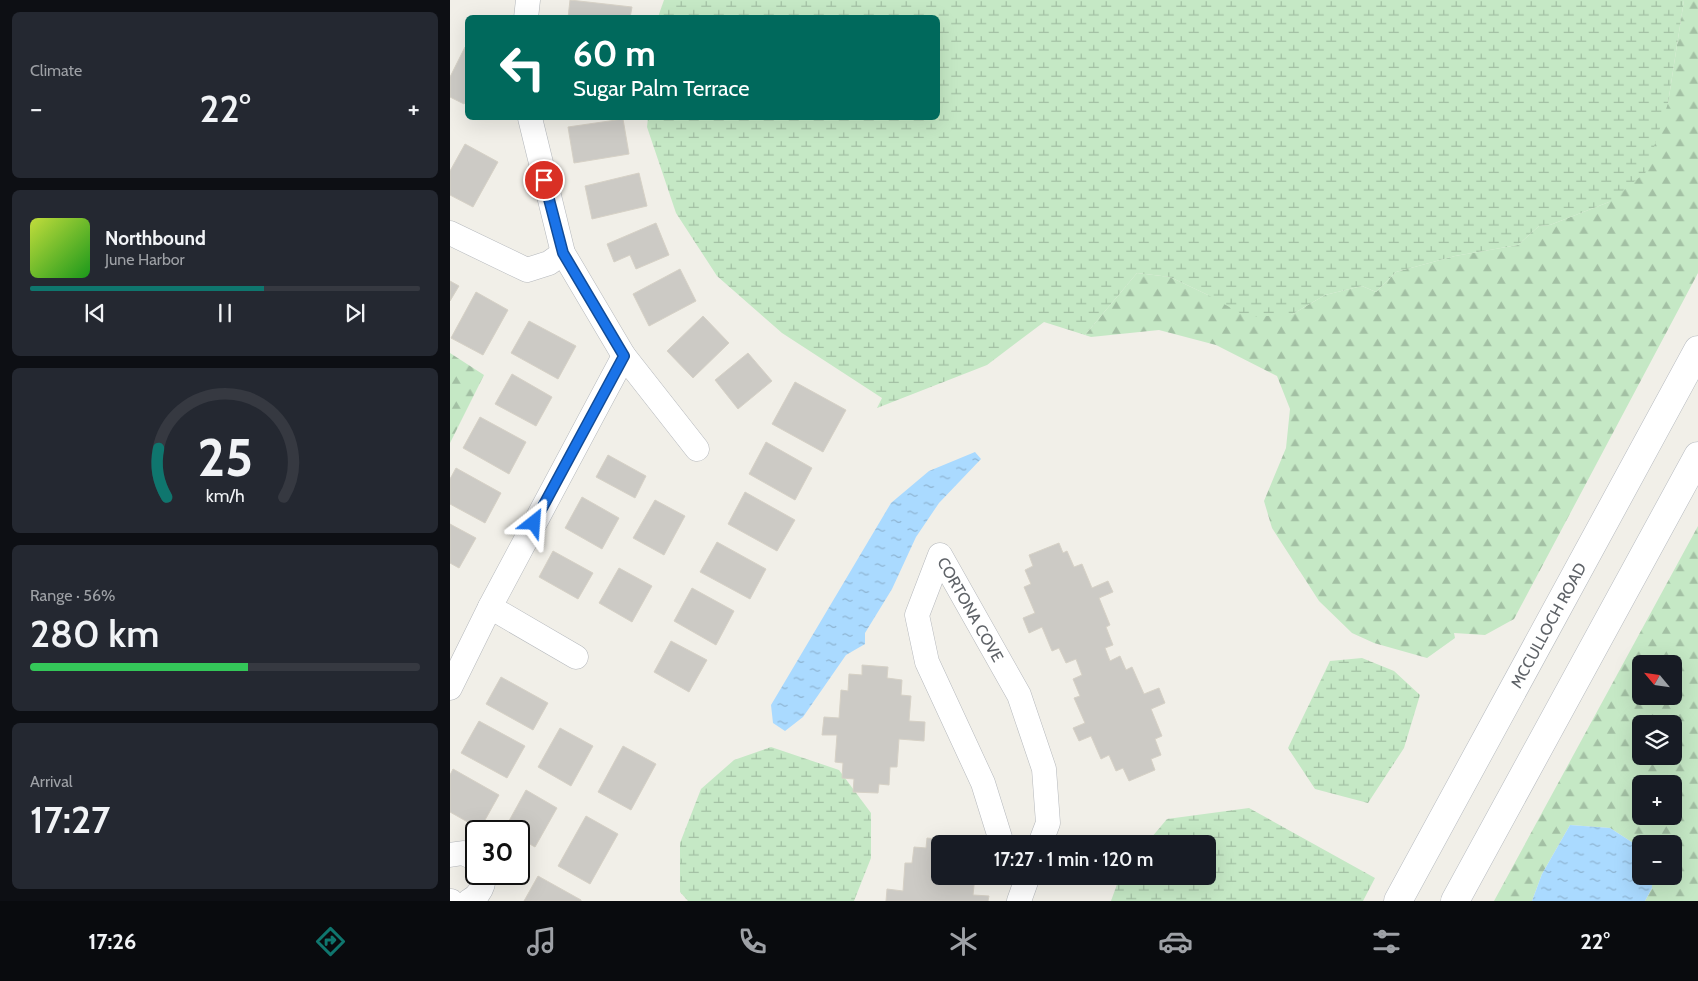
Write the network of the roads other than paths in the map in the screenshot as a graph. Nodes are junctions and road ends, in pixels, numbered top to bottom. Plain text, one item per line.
1 (528, 0) edge
2 (526, 15) edge
3 (530, 120) edge
4 (450, 233) edge
5 (563, 253) junction
6 (1698, 350) edge
7 (624, 356) junction
8 (697, 449) dead end
9 (1698, 456) edge
10 (490, 607) junction
11 (576, 657) dead end
12 (450, 688) edge
13 (999, 835) edge
14 (1043, 835) edge
15 (465, 854) edge
16 (450, 855) edge
17 (483, 885) edge
18 (469, 901) edge
19 (1398, 901) edge
20 (1455, 901) edge

1 - 2 street
3 - 5 street
4 - 5 street
5 - 7 street
6 - 19 main road, MCCULLOCH ROAD
7 - 8 street
7 - 10 street
9 - 20 main road
10 - 11 street
10 - 12 street
13 - 14 street, CORTONA COVE
15 - 16 street
17 - 18 street

